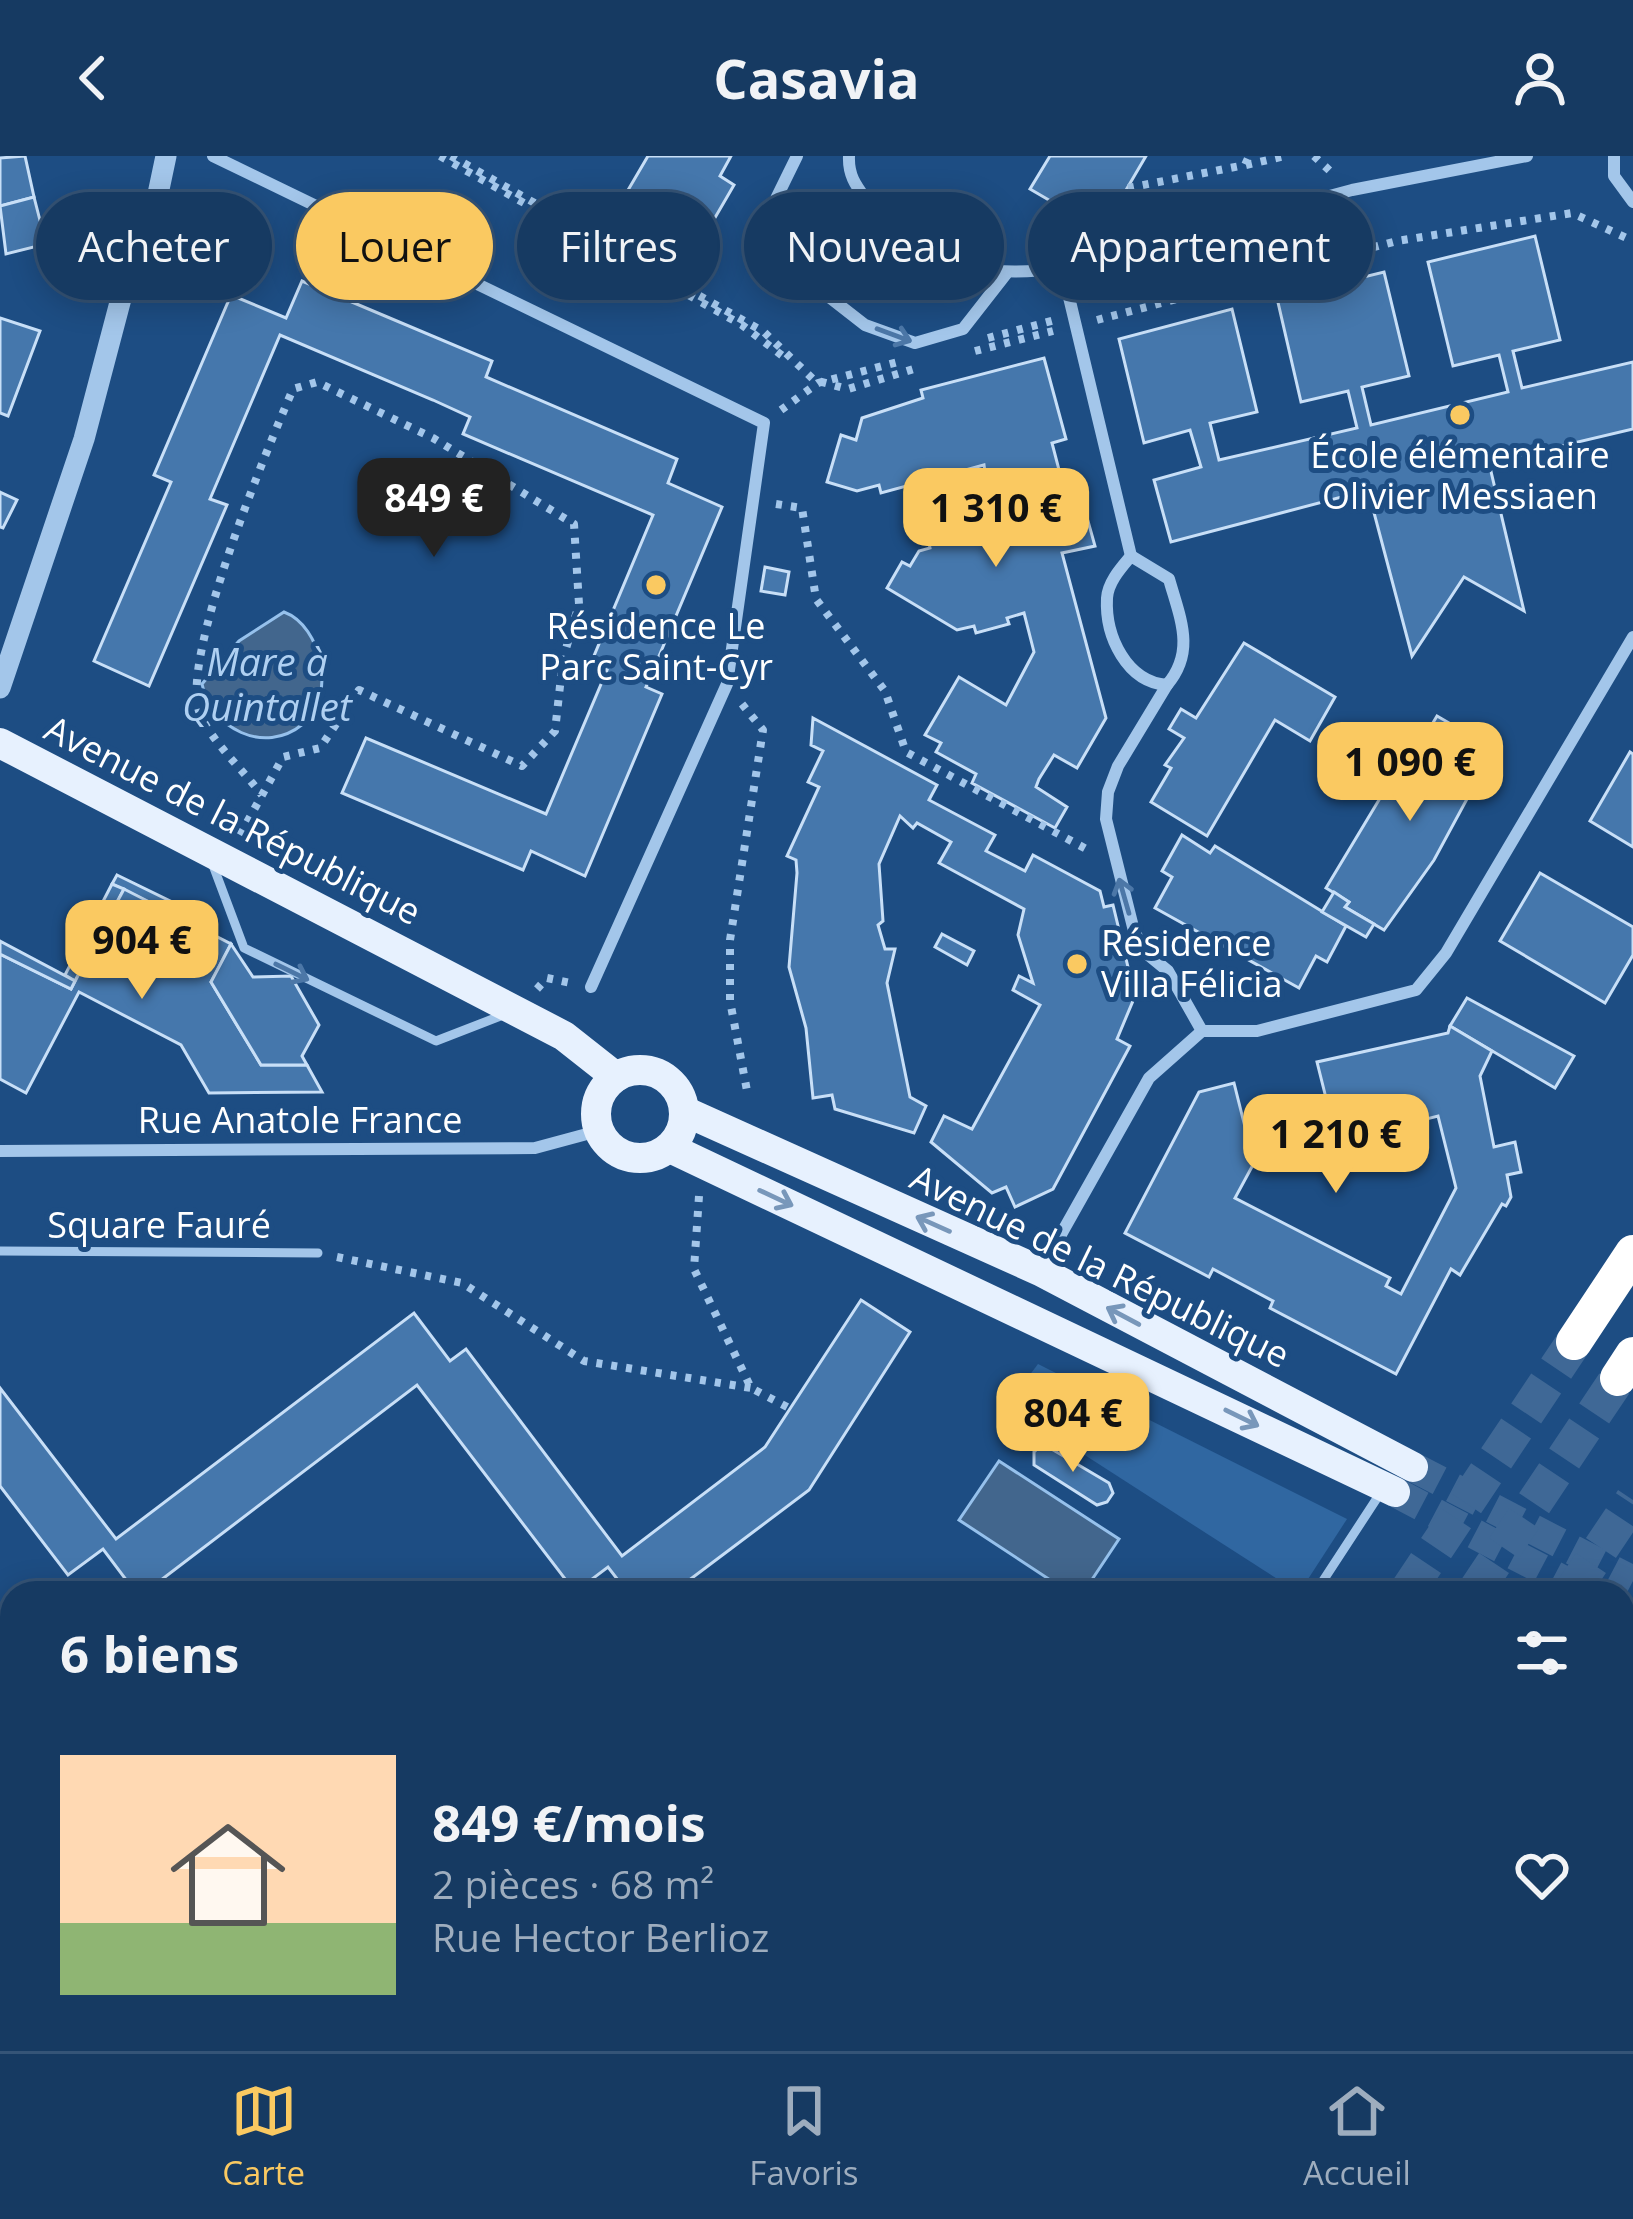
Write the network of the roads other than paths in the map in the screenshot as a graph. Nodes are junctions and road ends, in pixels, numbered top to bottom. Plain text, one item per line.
1 (166, 156) edge
2 (213, 156) edge
3 (797, 156) edge
4 (850, 156) edge
5 (1527, 156) edge
6 (1614, 156) edge
7 (1345, 192) edge
8 (1633, 202) edge
9 (1028, 272) edge
10 (1006, 274) junction
11 (1070, 300) edge
12 (1131, 556) junction
13 (1633, 637) edge
14 (1167, 685) junction
15 (0, 688) edge
16 (0, 743) edge
17 (207, 850) junction
18 (592, 986) dead end
19 (514, 1011) junction
20 (1202, 1031) junction
21 (616, 1077) junction
22 (685, 1111) junction
23 (598, 1131) junction
24 (670, 1148) junction
25 (0, 1151) edge
26 (849, 1232) junction
27 (0, 1251) edge
28 (318, 1253) road end
29 (1633, 1253) edge
30 (1040, 1271) junction
31 (1574, 1342) tunnel mouth
32 (1397, 1482) junction
33 (1324, 1581) edge

1 - 15 street
2 - 18 street
3 -> 10 street
4 - 10 street
5 - 7 street
6 - 8 street
9 - 10 street
11 - 12 street
12 - 14 street
12 - 14 street
13 - 20 street
20 -> 14 street
16 - 17 main road, Avenue de la République
17 - 19 main road, Avenue de la République
17 -> 19 lane
19 - 21 main road, Avenue de la République
20 - 30 street
21 - 22 main road
21 - 23 main road
22 - 24 main road
30 -> 22 main road, Avenue de la République
23 - 24 main road
23 - 25 street, Rue Anatole France
24 -> 26 main road, Avenue de la République
26 - 30 main road
26 -> 32 main road, Avenue de la République
27 - 28 lane, Square Fauré
29 - 31 highway
32 -> 30 main road, Avenue de la République
32 - 33 lane

